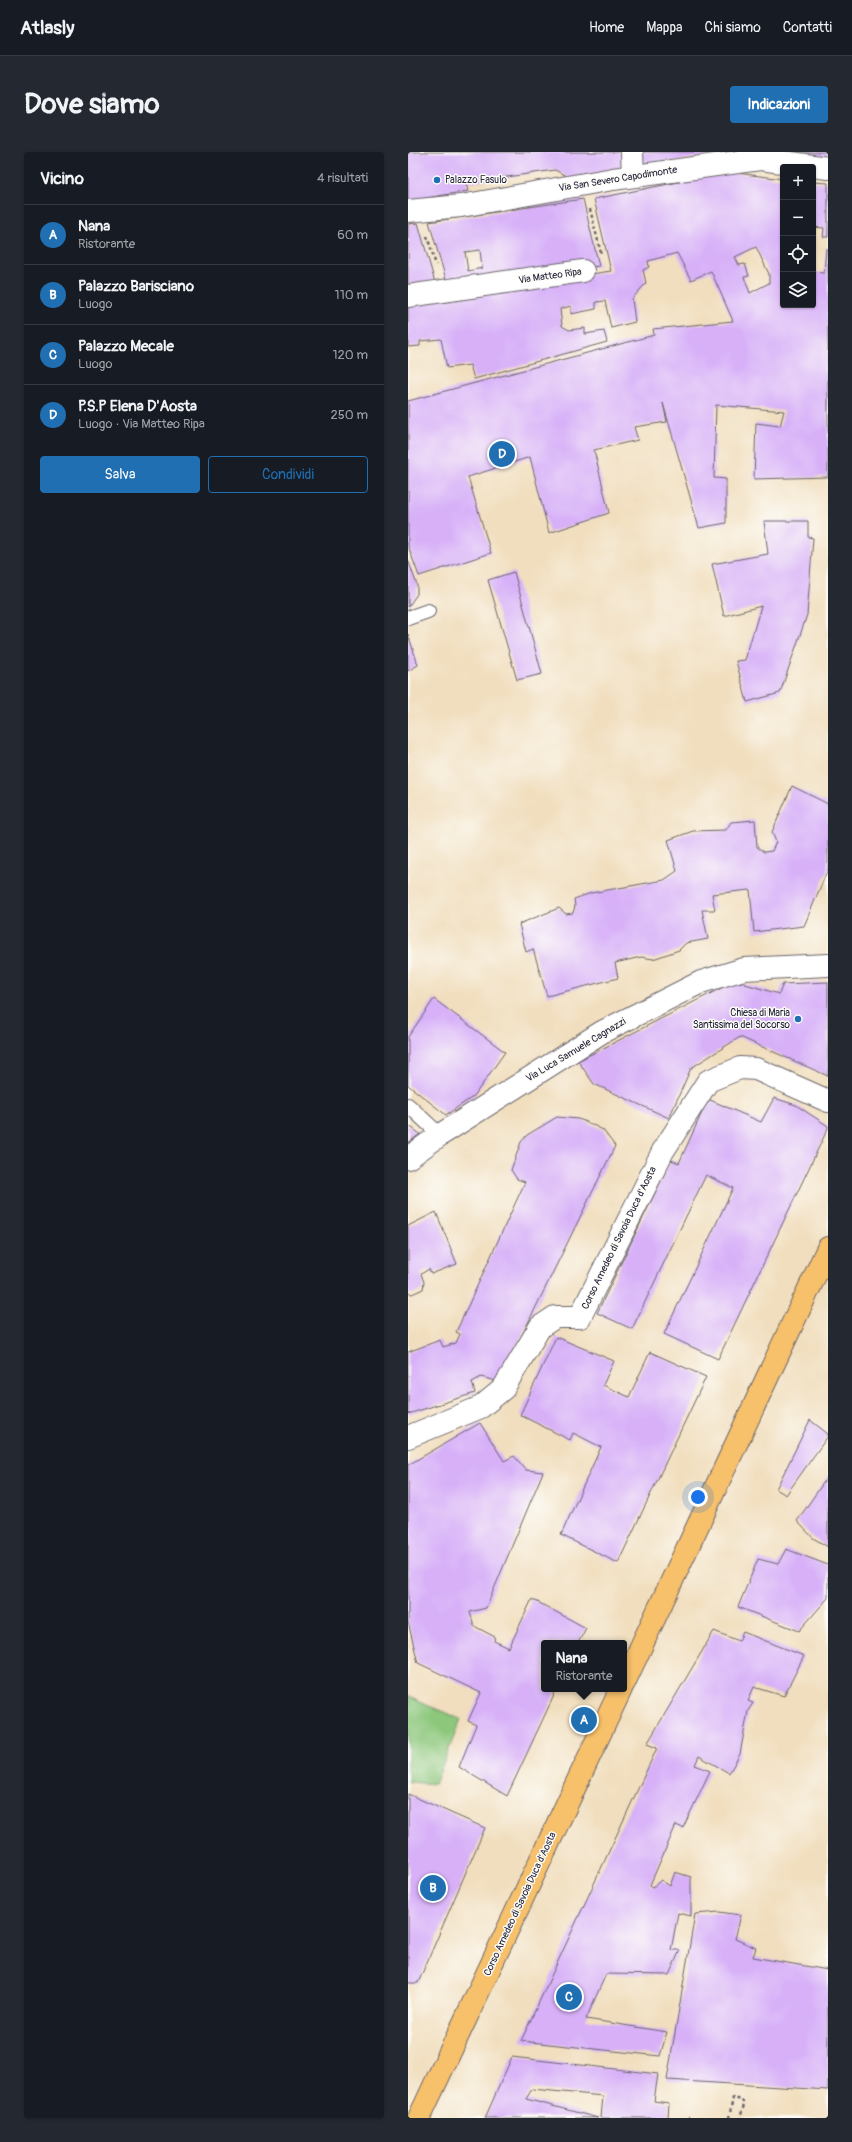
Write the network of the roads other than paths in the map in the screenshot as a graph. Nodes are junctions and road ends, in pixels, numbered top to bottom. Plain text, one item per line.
1 (632, 152) edge
2 (744, 157) edge
3 (828, 168) edge
4 (633, 176) junction
5 (414, 211) edge
6 (583, 271) road end
7 (408, 296) edge
8 (428, 611) dead end
9 (408, 618) edge
10 (828, 965) edge
11 (828, 1101) edge
12 (408, 1105) edge
13 (440, 1135) junction
14 (408, 1158) edge
15 (826, 1257) edge
16 (408, 1437) edge
17 (627, 1677) edge
18 (620, 1692) edge
19 (419, 2118) edge

1 - 4 street
2 - 3 street, Via San Severo Capodimonte
2 - 4 street, Via San Severo Capodimonte
4 - 5 street, Via San Severo Capodimonte
6 - 7 street, Via Matteo Ripa
8 - 9 lane
10 - 13 street, Via Luca Samuele Cagnazzi
11 - 16 street, Corso Amedeo di Savoia Duca d'Aosta
12 - 13 lane
13 - 14 street, Via Luca Samuele Cagnazzi
15 - 17 main road
18 - 19 main road, Corso Amedeo di Savoia Duca d'Aosta

